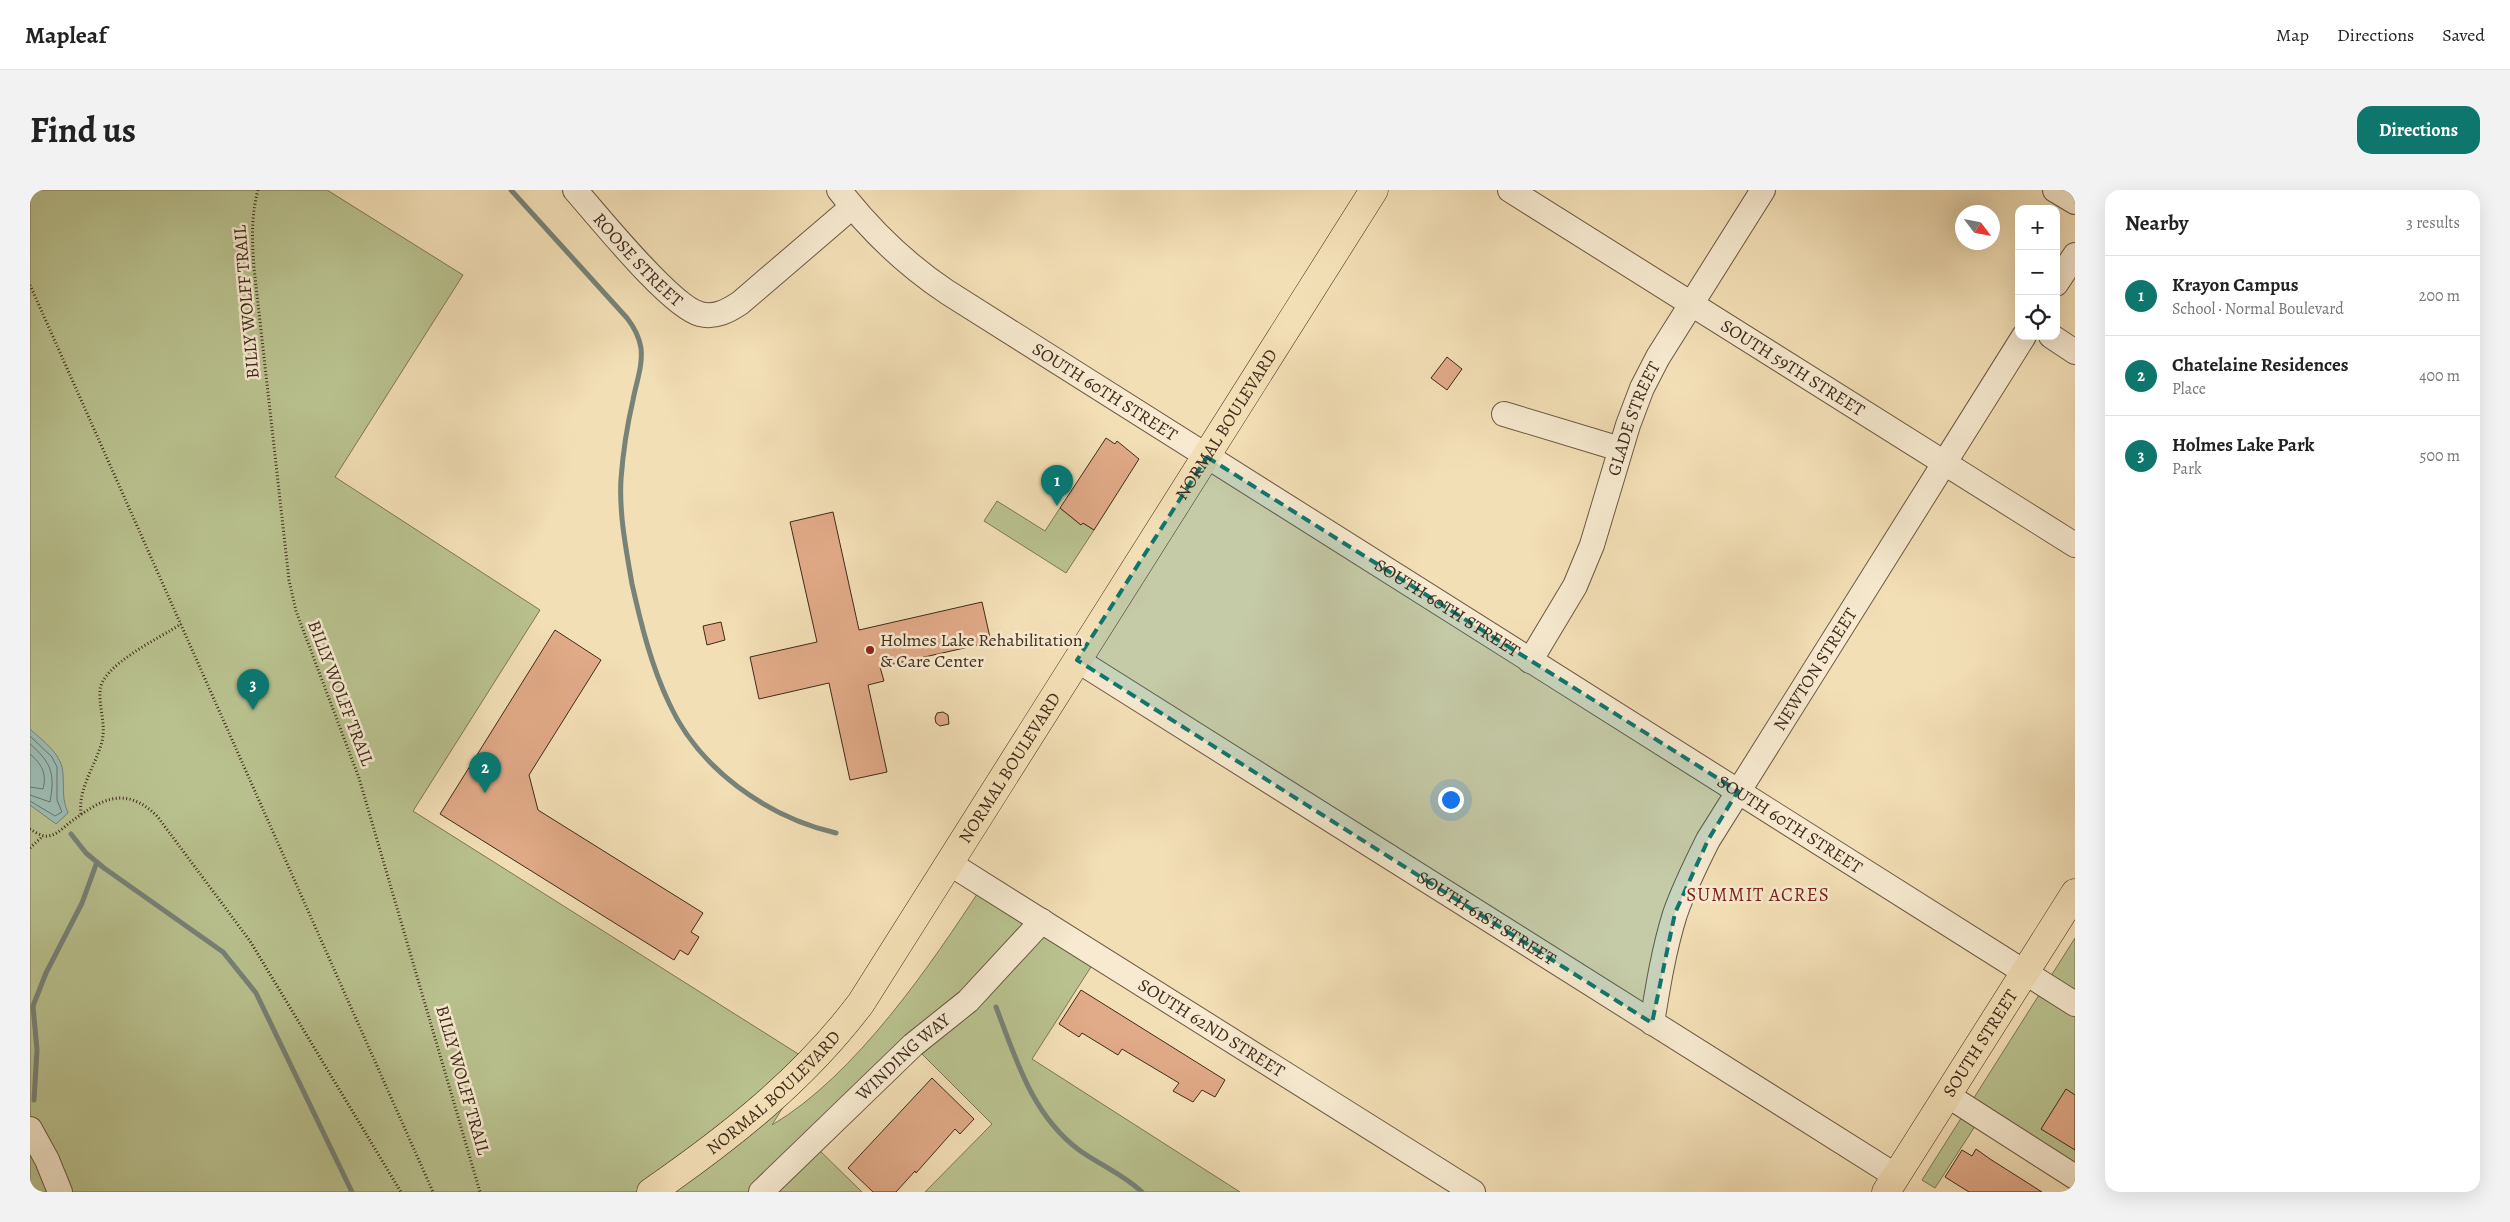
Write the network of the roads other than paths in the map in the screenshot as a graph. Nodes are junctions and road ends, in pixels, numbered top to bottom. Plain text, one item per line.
1 (575, 190) edge
2 (1374, 190) edge
3 (1510, 190) edge
4 (1763, 190) edge
5 (2055, 190) edge
6 (846, 198) edge
7 (2075, 202) edge
8 (2075, 254) edge
9 (2060, 278) edge
10 (1691, 304) junction
11 (2021, 340) edge
12 (2056, 340) edge
13 (2075, 352) edge
14 (1504, 414) dead end
15 (1620, 449) junction
16 (1207, 457) junction
17 (1944, 463) junction
18 (2075, 545) edge
19 (1077, 660) junction
20 (1530, 661) junction
21 (1738, 792) junction
22 (950, 863) junction
23 (2075, 893) edge
24 (1042, 921) junction
25 (2025, 972) junction
26 (2075, 1004) edge
27 (1652, 1023) junction
28 (1947, 1095) junction
29 (30, 1129) edge
30 (2075, 1177) edge
31 (1891, 1184) edge
32 (60, 1192) edge
33 (651, 1192) edge
34 (761, 1192) edge
35 (1473, 1192) edge

1 - 6 street, ROOSE STREET
2 - 16 main road, NORMAL BOULEVARD
3 - 10 street, SOUTH 59TH STREET
4 - 10 street, GLADE STREET
5 - 7 street
6 - 16 street, SOUTH 60TH STREET
8 - 9 street
10 - 15 street, GLADE STREET
10 - 17 street, SOUTH 59TH STREET
11 - 17 street, NEWTON STREET
12 - 13 street
14 - 15 street
15 - 20 street, GLADE STREET
16 - 19 main road, NORMAL BOULEVARD
16 - 20 street, SOUTH 60TH STREET
17 - 18 street, SOUTH 59TH STREET
17 - 21 street, NEWTON STREET
19 - 22 main road, NORMAL BOULEVARD
19 - 27 street, SOUTH 61ST STREET
20 - 21 street, SOUTH 60TH STREET
21 - 25 street, SOUTH 60TH STREET
21 - 27 street, NEWTON STREET
22 - 24 street, SOUTH 62ND STREET
22 - 33 main road, NORMAL BOULEVARD
23 - 25 main road, SOUTH STREET
24 - 34 street, WINDING WAY
24 - 35 street, SOUTH 62ND STREET
25 - 26 street, SOUTH 60TH STREET
25 - 28 main road, SOUTH STREET
27 - 31 street, SOUTH 61ST STREET
28 - 30 street
28 - 31 main road, SOUTH STREET
29 - 32 street

